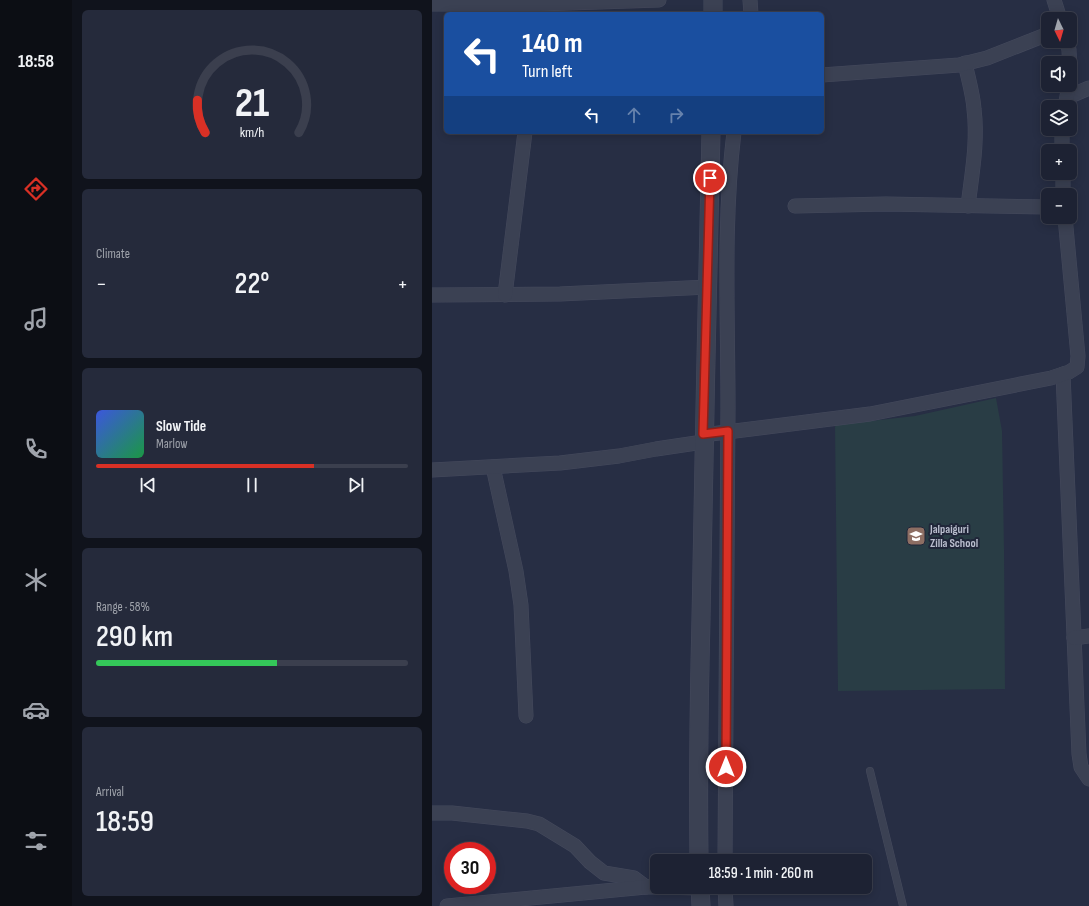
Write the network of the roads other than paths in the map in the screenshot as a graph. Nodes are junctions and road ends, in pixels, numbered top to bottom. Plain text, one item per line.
1 (659, 0) edge
2 (714, 0) edge
3 (750, 0) edge
4 (1054, 0) edge
5 (432, 4) edge
6 (536, 6) edge
7 (713, 12) edge
8 (750, 12) edge
9 (1058, 12) edge
10 (1041, 37) edge
11 (965, 64) junction
12 (824, 75) edge
13 (1089, 88) edge
14 (1067, 96) edge
15 (524, 134) edge
16 (711, 134) edge
17 (734, 134) edge
18 (795, 206) dead end
19 (968, 206) junction
20 (1041, 207) edge
21 (1066, 224) edge
22 (708, 287) junction
23 (432, 295) edge
24 (505, 295) junction
25 (1083, 367) edge
26 (1063, 374) junction
27 (728, 431) junction
28 (703, 438) junction
29 (494, 467) junction
30 (432, 470) edge
31 (1089, 636) edge
32 (1074, 638) junction
33 (526, 716) dead end
34 (870, 771) dead end
35 (1089, 779) edge
36 (432, 813) edge
37 (699, 854) edge
38 (725, 854) edge
39 (650, 885) edge
40 (650, 887) edge
41 (700, 894) edge
42 (725, 894) edge
43 (490, 904) edge
44 (447, 906) edge
45 (701, 906) edge
46 (726, 906) edge
47 (903, 906) edge

1 - 6 street
2 - 7 street
3 - 8 street
4 - 9 street
5 - 6 street
10 - 11 street
11 - 12 street
11 - 19 street
13 - 14 street
15 - 24 street
16 - 22 street
17 - 27 street
18 - 19 street
19 - 20 street
21 - 25 street
22 - 24 street
22 - 28 street
23 - 24 street
25 - 26 street
26 - 27 street
26 - 32 street
27 - 28 street
27 - 38 street
28 - 29 street
28 - 37 street
29 - 30 street
29 - 33 street
31 - 32 street
32 - 35 street
34 - 47 lane
36 - 39 street
40 - 43 street
41 - 45 street
42 - 46 street
43 - 44 street

